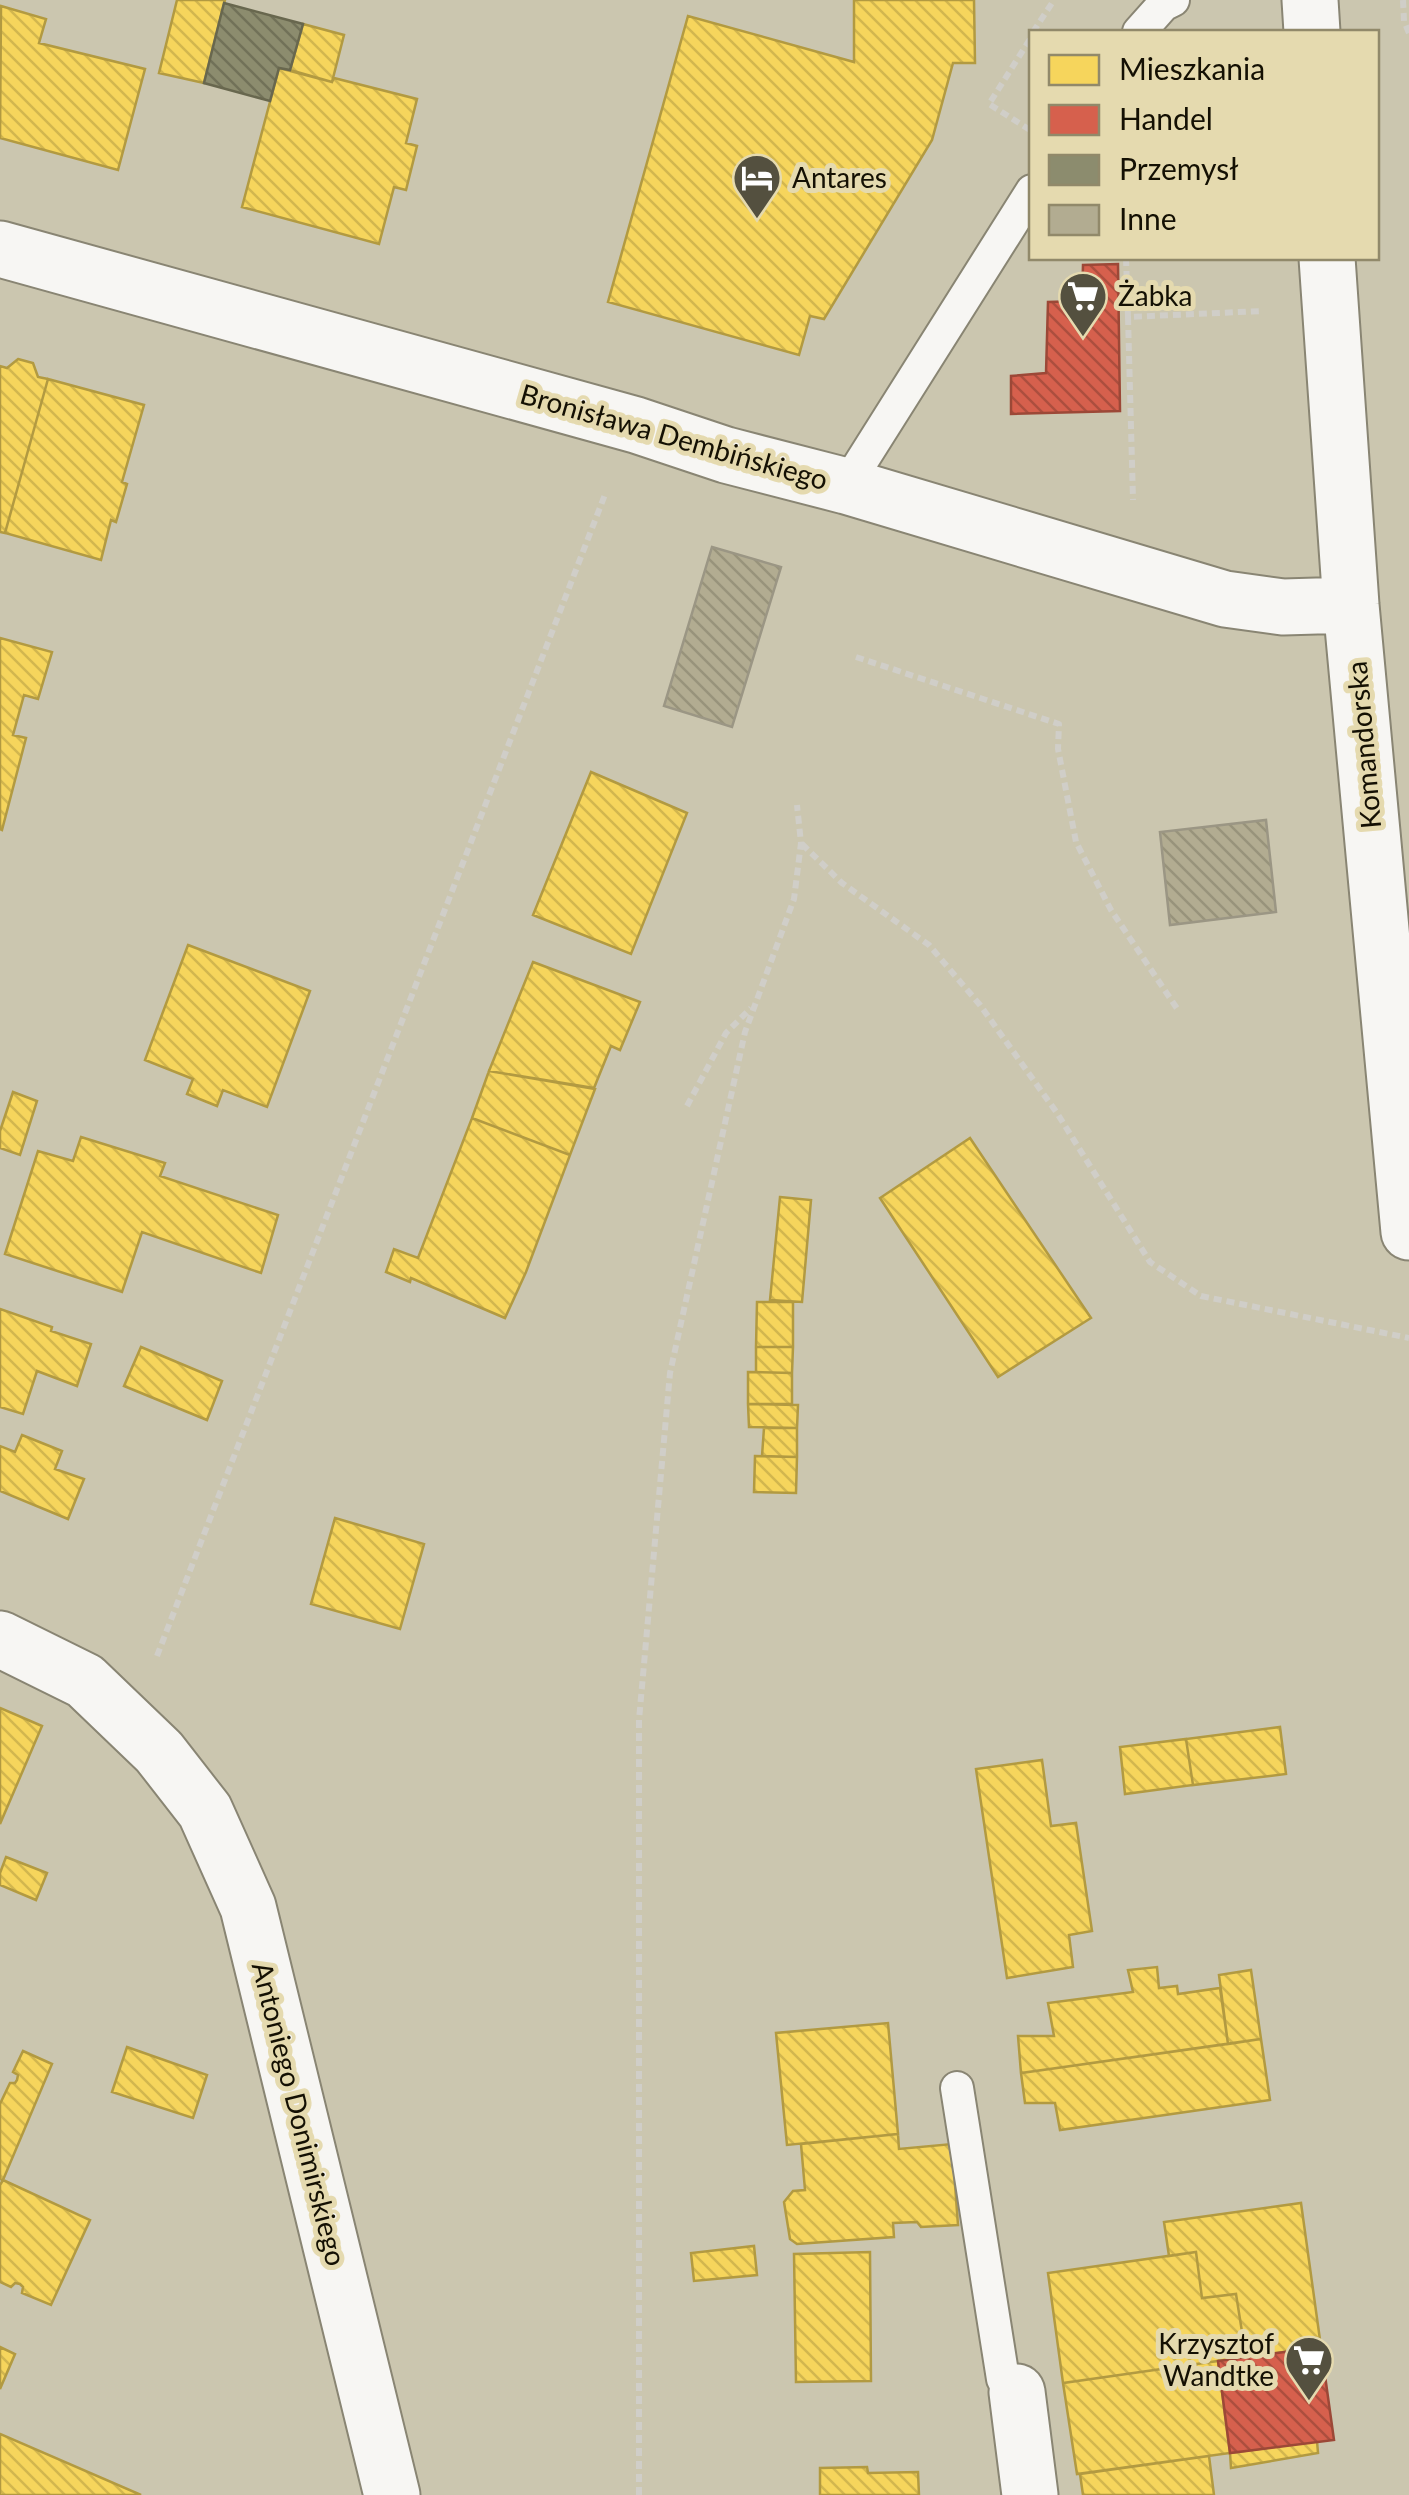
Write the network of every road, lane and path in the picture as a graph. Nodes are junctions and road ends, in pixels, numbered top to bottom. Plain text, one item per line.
1 (1054, 0) edge
2 (1174, 0) edge
3 (1310, 0) edge
4 (1403, 0) edge
5 (1035, 30) edge
6 (1140, 30) edge
7 (1312, 30) edge
8 (1409, 33) edge
9 (1029, 39) edge
10 (1029, 129) edge
11 (1029, 195) edge
12 (0, 249) edge
13 (1126, 260) edge
14 (1327, 260) edge
15 (1264, 311) dead end
16 (1128, 316) junction
17 (636, 426) junction
18 (846, 486) junction
19 (1134, 506) dead end
20 (1350, 606) junction
21 (856, 658) dead end
22 (797, 806) dead end
23 (801, 843) junction
24 (753, 1006) junction
25 (1178, 1010) dead end
26 (687, 1106) dead end
27 (1409, 1232) edge
28 (1409, 1338) edge
29 (0, 1638) edge
30 (159, 1652) dead end
31 (957, 2088) dead end
32 (1016, 2392) joint
33 (392, 2495) edge
34 (639, 2495) edge
35 (1030, 2495) edge

1 - 5 path
2 - 6 lane
3 - 7 street
4 - 8 path
9 - 10 path
11 - 18 lane
12 - 17 street, Bronisława Dembińskiego
13 - 16 path
14 - 20 street, Komandorska
15 - 16 path
16 - 19 path
17 - 18 street, Bronisława Dembińskiego
17 - 30 path
18 - 20 street, Bronisława Dembińskiego
20 - 27 street, Komandorska
21 - 25 path
22 - 23 path
23 - 24 path
23 - 28 path
24 - 26 path
24 - 34 path
29 - 33 street, Antoniego Donimirskiego
31 - 32 lane
32 - 35 street

